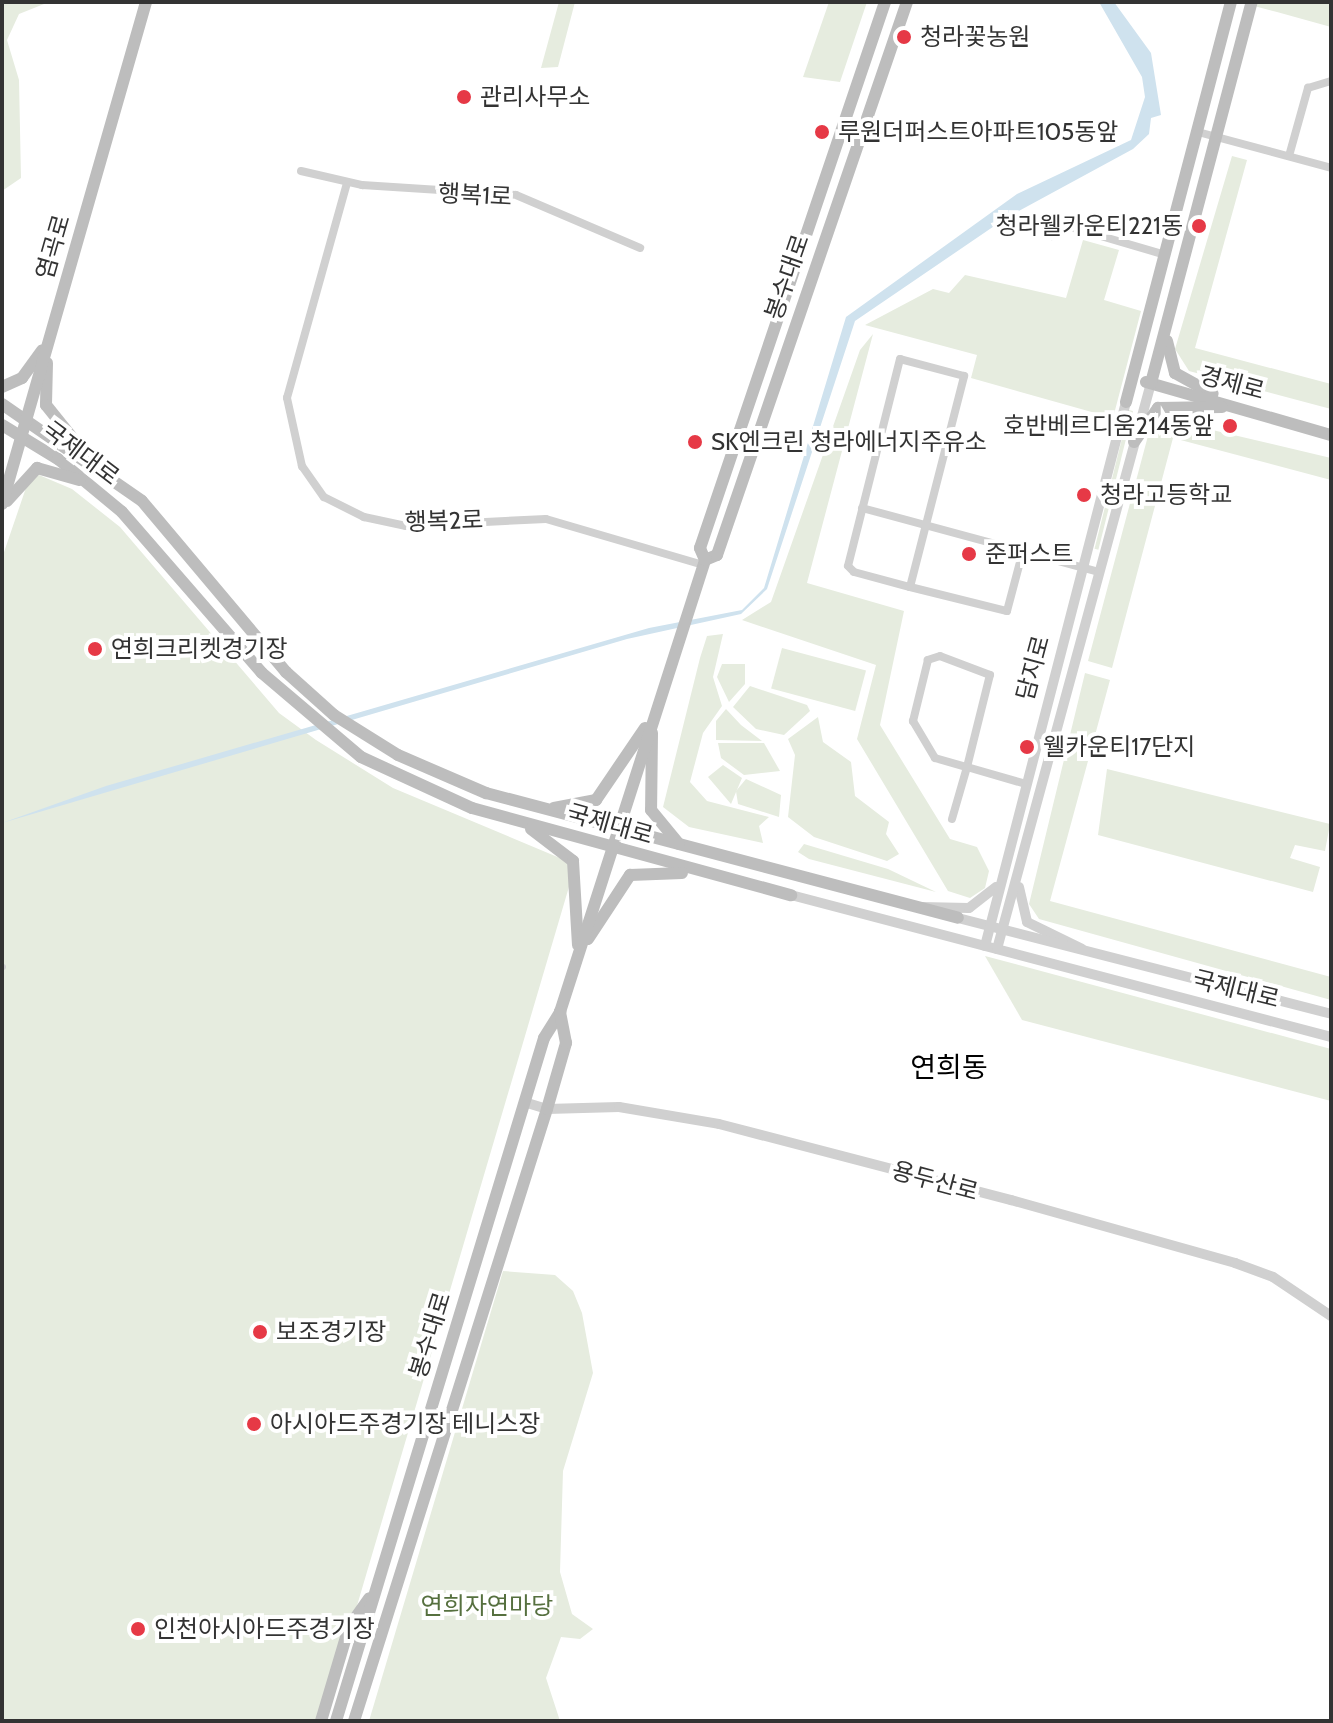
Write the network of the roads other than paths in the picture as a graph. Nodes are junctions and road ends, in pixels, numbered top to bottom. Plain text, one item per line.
1 (146, 2) edge
2 (885, 2) edge
3 (907, 2) edge
4 (1231, 2) edge
5 (1252, 5) edge
6 (1331, 81) edge
7 (1198, 132) junction
8 (1216, 137) junction
9 (1289, 156) junction
10 (1331, 168) edge
11 (301, 171) dead end
12 (347, 183) junction
13 (1052, 236) dead end
14 (640, 248) dead end
15 (1166, 255) junction
16 (1169, 324) junction
17 (48, 341) junction
18 (1133, 379) junction
19 (1151, 383) junction
20 (2, 387) edge
21 (1126, 402) joint
22 (2, 404) edge
23 (1241, 407) junction
24 (26, 417) junction
25 (2, 425) edge
26 (1327, 432) edge
27 (21, 435) junction
28 (1134, 442) junction
29 (88, 457) junction
30 (89, 485) junction
31 (2, 506) edge
32 (862, 508) junction
33 (925, 525) junction
34 (1023, 551) junction
35 (704, 563) junction
36 (1082, 568) junction
37 (1099, 572) junction
38 (910, 587) junction
39 (653, 716) junction
40 (967, 767) junction
41 (1026, 784) junction
42 (548, 810) junction
43 (952, 819) dead end
44 (518, 821) junction
45 (540, 827) junction
46 (617, 829) junction
47 (611, 847) junction
48 (687, 848) junction
49 (1003, 866) junction
50 (686, 868) junction
51 (1019, 872) junction
52 (713, 875) junction
53 (791, 895) joint
54 (921, 907) junction
55 (958, 918) joint
56 (990, 925) junction
57 (1002, 929) junction
58 (985, 946) junction
59 (997, 949) junction
60 (1084, 950) junction
61 (578, 955) junction
62 (560, 1012) junction
63 (1331, 1014) edge
64 (1331, 1037) edge
65 (524, 1102) junction
66 (547, 1109) junction
67 (1331, 1316) edge
68 (377, 1585) junction
69 (321, 1721) edge
70 (336, 1721) edge
71 (354, 1721) edge

1 - 17 main road, 염곡로
2 - 35 main road, 봉수대로
3 - 35 main road, 봉수대로
4 - 7 main road
5 - 8 main road
6 - 9 street
7 - 8 street
7 - 15 main road
8 - 9 street
8 - 16 main road
9 - 10 street
11 - 12 street, 행복1로
12 - 14 street, 행복1로
12 - 35 street, 행복2로
13 - 15 street
15 - 18 main road
16 - 19 main road
16 - 23 main road
17 - 20 main road
17 - 24 main road, 염곡로
17 - 29 main road
18 - 19 main road, 경제로
18 - 21 main road
19 - 23 main road, 경제로
19 - 28 street
21 - 36 street, 담지로
22 - 24 main road, 국제대로
23 - 26 main road, 경제로
23 - 28 main road
24 - 27 main road, 염곡로
24 - 29 main road, 국제대로
25 - 27 main road, 국제대로
27 - 30 main road, 국제대로
27 - 31 main road, 염곡로
28 - 37 street
29 - 42 main road, 국제대로
30 - 31 main road
30 - 44 main road, 국제대로
32 - 33 street
32 - 33 street
32 - 38 street
33 - 34 street
33 - 38 street
34 - 36 street
34 - 38 street
35 - 39 main road, 봉수대로
36 - 37 street
36 - 41 street, 담지로
37 - 51 street
39 - 42 main road
39 - 46 main road, 봉수대로
39 - 48 main road
40 - 40 street
40 - 41 street
40 - 43 street
41 - 49 street, 담지로
42 - 45 street
42 - 46 main road, 국제대로
44 - 45 main road, 국제대로
44 - 61 main road
45 - 47 main road, 국제대로
46 - 47 main road, 봉수대로
46 - 48 main road, 국제대로
47 - 50 main road, 국제대로
47 - 61 main road, 봉수대로
48 - 50 street
48 - 54 main road, 국제대로
49 - 51 street
49 - 54 street
49 - 56 street, 담지로
50 - 52 main road, 국제대로
51 - 57 street
51 - 60 street
52 - 53 main road, 국제대로
52 - 61 main road
53 - 58 street, 국제대로
54 - 55 main road, 국제대로
55 - 56 street, 국제대로
56 - 57 street, 국제대로
56 - 58 street, 담지로
57 - 59 street
57 - 60 street, 국제대로
58 - 59 street, 국제대로
59 - 64 street, 국제대로
60 - 63 street, 국제대로
61 - 62 main road, 봉수대로
62 - 65 main road, 봉수대로
62 - 66 main road, 봉수대로
65 - 66 street, 용두산로
65 - 68 main road, 봉수대로
66 - 67 street, 용두산로
66 - 71 main road, 봉수대로
68 - 69 main road
68 - 70 main road, 봉수대로

